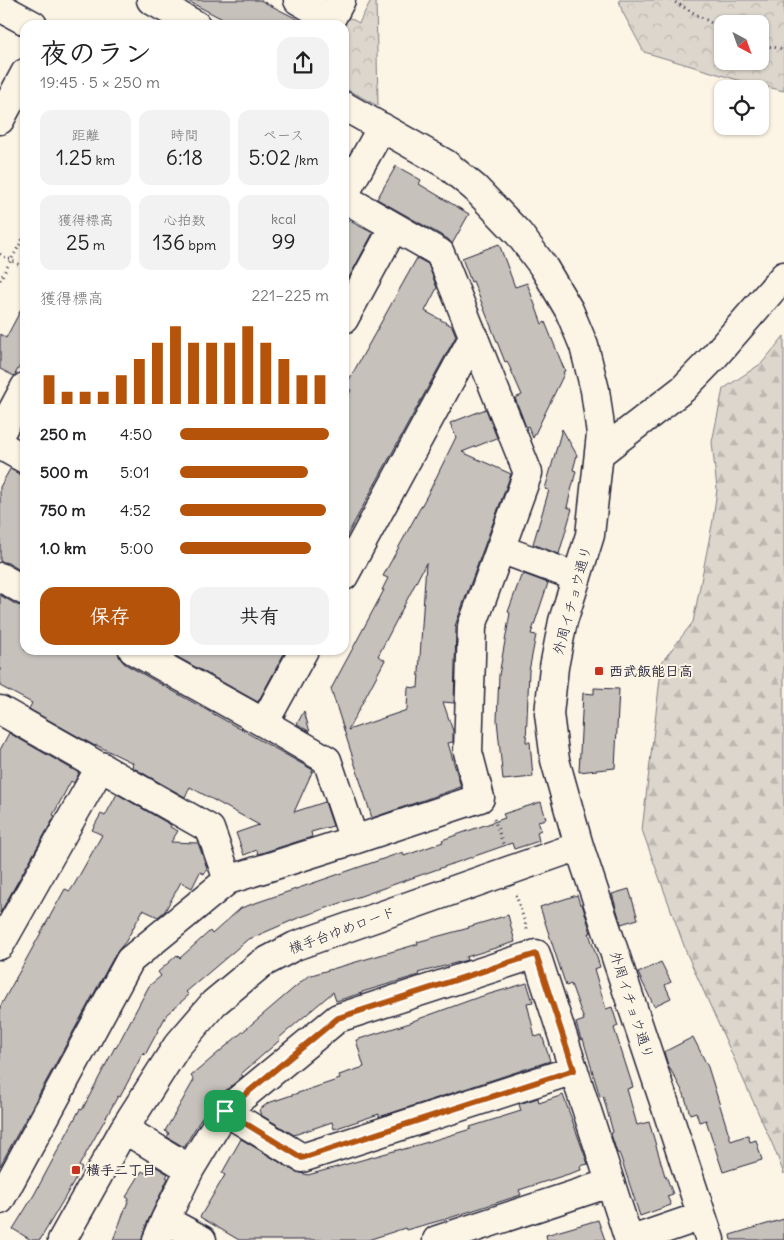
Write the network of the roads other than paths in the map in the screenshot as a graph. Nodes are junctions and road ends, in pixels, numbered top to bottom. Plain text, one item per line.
1 (298, 0) edge
2 (341, 0) edge
3 (153, 1) edge
4 (0, 7) edge
5 (24, 20) edge
6 (187, 20) edge
7 (20, 82) edge
8 (349, 109) edge
9 (0, 120) edge
10 (382, 127) junction
11 (349, 188) edge
12 (349, 200) edge
13 (394, 227) junction
14 (784, 276) edge
15 (349, 310) edge
16 (474, 336) junction
17 (20, 396) edge
18 (0, 434) edge
19 (0, 445) edge
20 (599, 454) junction
21 (20, 456) edge
22 (500, 548) junction
23 (349, 567) edge
24 (0, 577) edge
25 (577, 577) junction
26 (20, 588) edge
27 (142, 655) edge
28 (301, 655) edge
29 (0, 710) edge
30 (264, 723) junction
31 (101, 766) junction
32 (354, 840) junction
33 (579, 846) junction
34 (228, 880) junction
35 (0, 945) edge
36 (574, 1070) junction
37 (225, 1111) junction
38 (124, 1130) junction
39 (190, 1169) junction
40 (610, 1183) junction
41 (3, 1186) edge
42 (706, 1228) edge
43 (161, 1230) edge
44 (62, 1240) edge
45 (202, 1240) edge
46 (436, 1240) edge
47 (630, 1240) edge

1 - 2 street
3 - 6 street
4 - 5 street
7 - 9 street
8 - 10 street, 外周イチョウ通り
10 - 11 street
10 - 20 street, 外周イチョウ通り
12 - 13 street
13 - 15 street
13 - 16 street
14 - 20 street
16 - 22 street
16 - 23 street
17 - 18 street
19 - 21 street
20 - 25 street, 外周イチョウ通り
22 - 25 street
22 - 32 street
24 - 26 street
25 - 33 street, 外周イチョウ通り
27 - 30 street
28 - 30 street
29 - 31 street
30 - 32 street
31 - 34 street
31 - 35 street
32 - 34 street
33 - 38 street, 横手台ゆめロード
33 - 42 street, 外周イチョウ通り
34 - 41 street
36 - 37 street
36 - 37 street
36 - 40 street
37 - 39 street
38 - 39 street
38 - 44 street, 横手台ゆめロード
39 - 43 street
40 - 46 street
40 - 47 street
42 - 47 street
43 - 45 street

